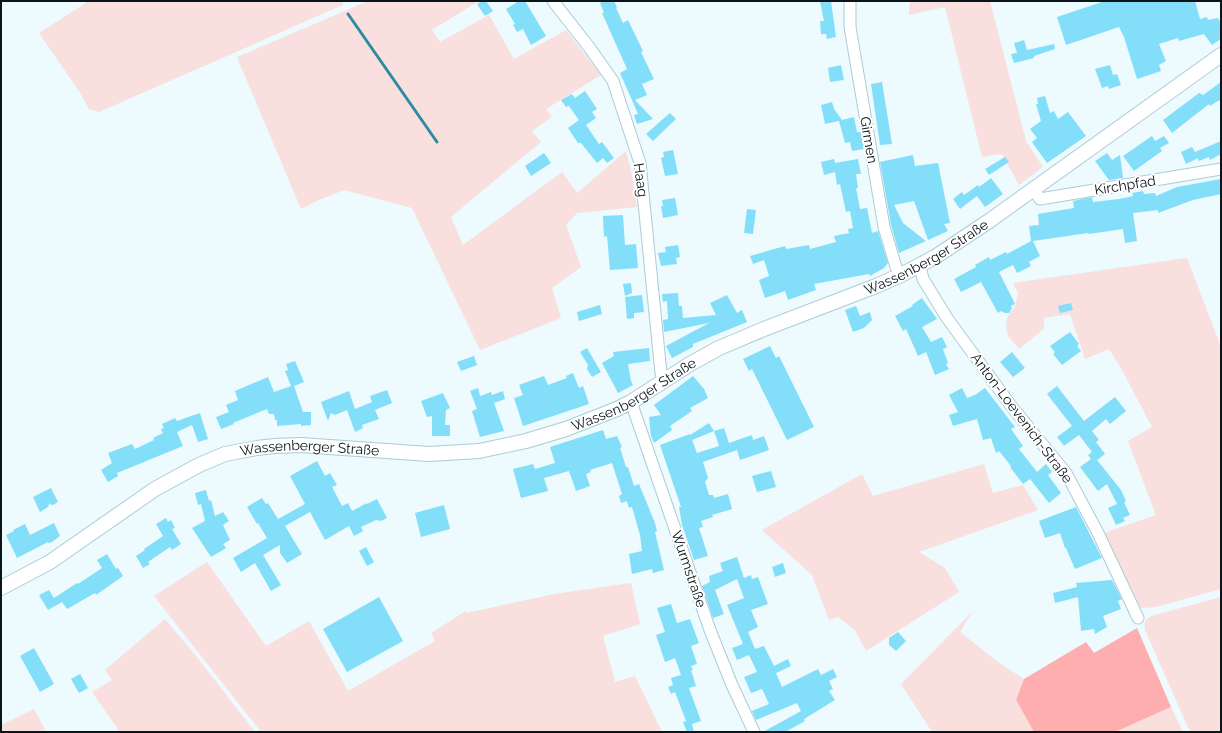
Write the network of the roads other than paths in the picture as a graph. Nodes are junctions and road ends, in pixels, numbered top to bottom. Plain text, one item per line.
1 (553, 1) edge
2 (850, 1) edge
3 (1221, 55) edge
4 (1221, 170) edge
5 (1033, 189) junction
6 (920, 266) junction
7 (901, 275) junction
8 (664, 381) junction
9 (632, 402) junction
10 (1, 588) edge
11 (1138, 618) dead end
12 (754, 732) edge

1 - 8 street, Haag
2 - 7 street, Girmen
3 - 5 main road, Wassenberger Straße
4 - 5 street, Kirchpfad
5 - 6 main road, Wassenberger Straße
6 - 7 main road, Wassenberger Straße
6 - 11 street, Anton-Loevenich-Straße
7 - 8 main road, Wassenberger Straße
8 - 9 main road, Wassenberger Straße
9 - 10 main road, Wassenberger Straße
9 - 12 street, Wurmstraße

